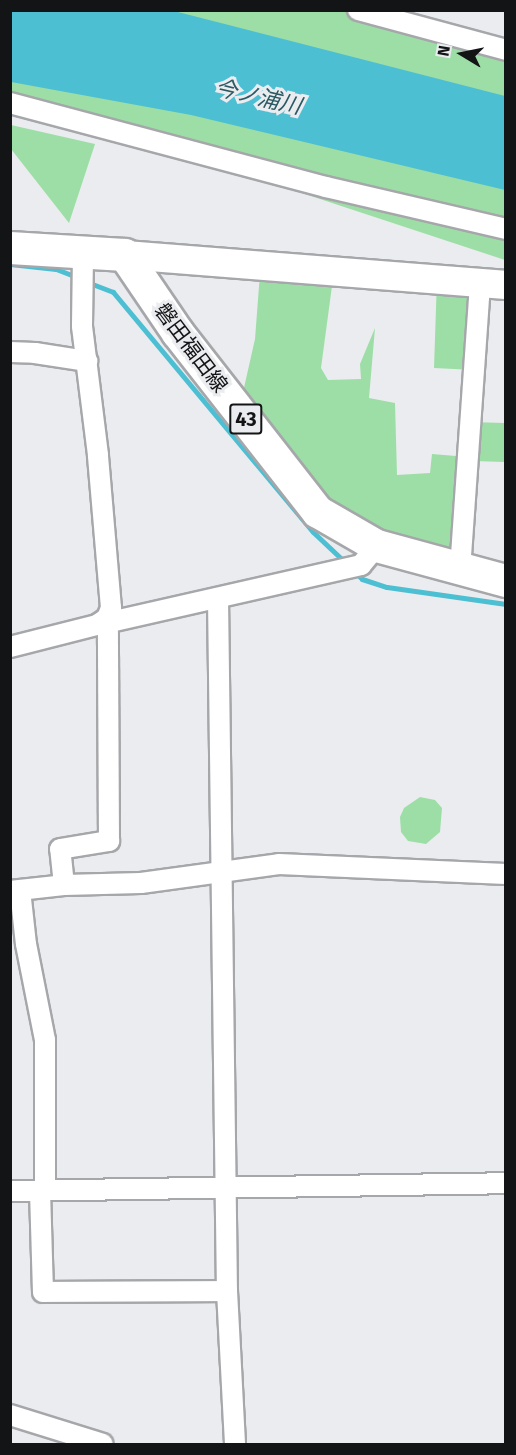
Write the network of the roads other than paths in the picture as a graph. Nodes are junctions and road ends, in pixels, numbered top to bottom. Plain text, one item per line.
1 (358, 10) edge
2 (506, 50) edge
3 (10, 103) edge
4 (506, 229) edge
5 (10, 248) edge
6 (83, 253) junction
7 (125, 255) junction
8 (493, 283) edge
9 (10, 352) edge
10 (87, 361) junction
11 (377, 546) junction
12 (460, 570) junction
13 (506, 580) edge
14 (218, 598) junction
15 (103, 624) junction
16 (10, 647) edge
17 (223, 873) junction
18 (506, 874) edge
19 (64, 885) junction
20 (15, 891) edge
21 (506, 1183) edge
22 (226, 1187) junction
23 (10, 1191) edge
24 (42, 1191) junction
25 (227, 1291) junction
26 (10, 1415) edge
27 (103, 1444) edge
28 (235, 1444) edge

1 - 2 street
3 - 4 street
5 - 6 main road
6 - 7 main road
6 - 10 street
7 - 8 street
7 - 11 main road, 磐田福田線 / 43
8 - 12 street
9 - 10 street
10 - 15 street
11 - 12 main road, 磐田福田線 / 43
11 - 14 street
12 - 13 main road, 磐田福田線 / 43
14 - 15 street
14 - 17 street
15 - 16 street
15 - 19 street
17 - 18 street
17 - 19 street
17 - 22 street
19 - 20 street
20 - 24 street
21 - 22 street
22 - 24 street
22 - 25 street
23 - 24 street
24 - 25 street
25 - 28 street
26 - 27 street

